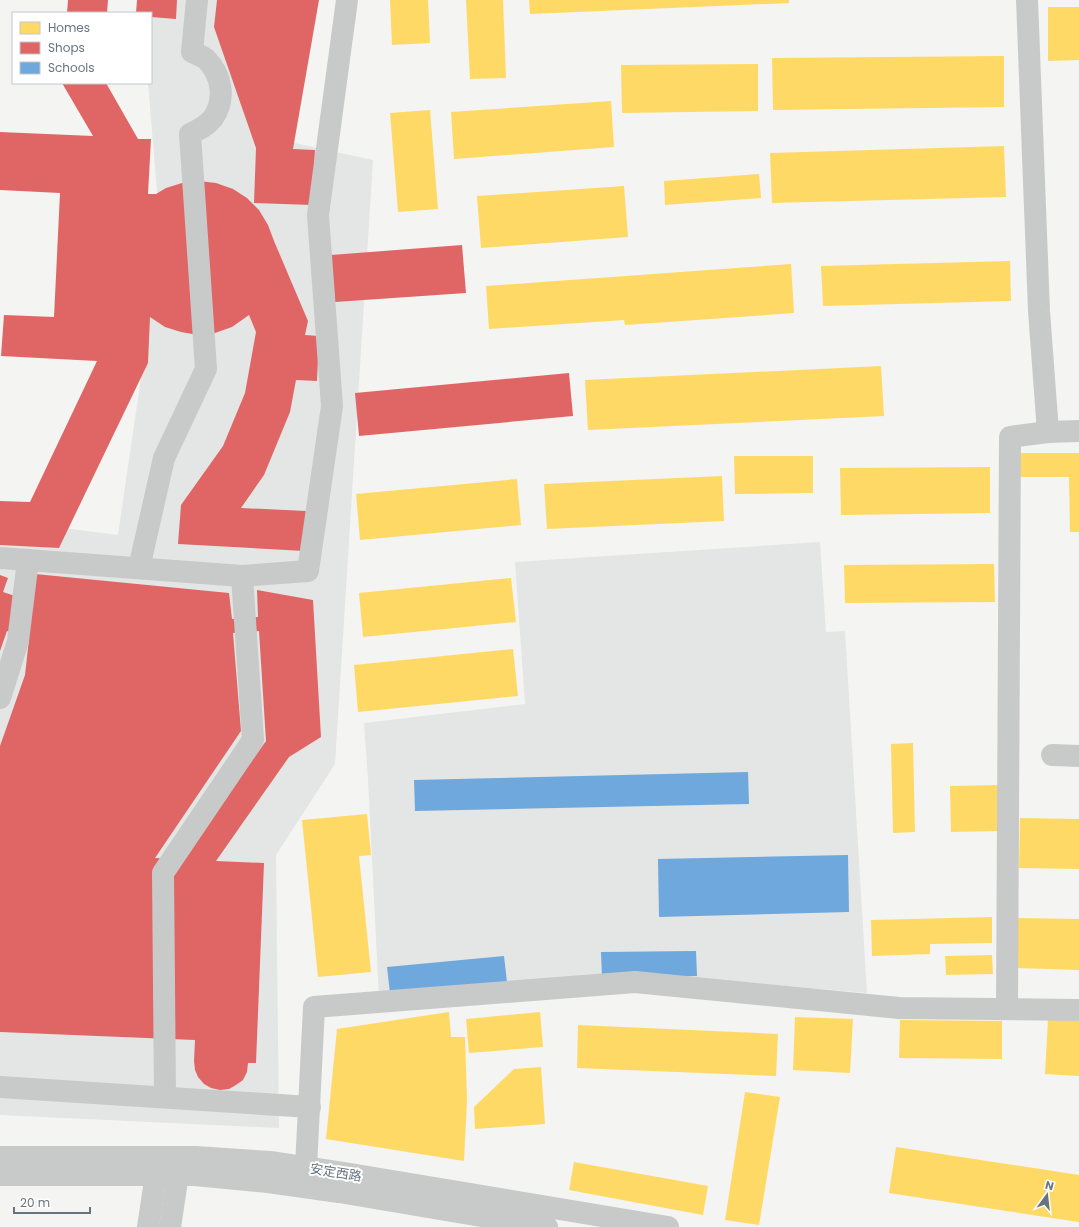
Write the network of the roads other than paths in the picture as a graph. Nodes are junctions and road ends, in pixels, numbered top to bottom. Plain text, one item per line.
1 (197, 0) edge
2 (347, 0) edge
3 (1027, 0) edge
4 (1079, 431) edge
5 (1048, 432) junction
6 (0, 558) edge
7 (28, 560) junction
8 (139, 568) junction
9 (242, 576) junction
10 (0, 698) edge
11 (1052, 755) dead end
12 (1079, 756) edge
13 (1007, 1009) junction
14 (1079, 1010) edge
15 (0, 1087) edge
16 (165, 1097) junction
17 (310, 1107) junction
18 (0, 1157) edge
19 (157, 1166) junction
20 (179, 1166) junction
21 (0, 1175) edge
22 (306, 1177) junction
23 (148, 1227) edge
24 (170, 1227) edge
25 (547, 1227) edge
26 (668, 1227) edge

1 - 8 street
2 - 9 street
3 - 5 street
4 - 5 street
5 - 13 street
6 - 7 street
7 - 8 street
7 - 10 street
8 - 9 street
9 - 16 street
11 - 12 street
13 - 14 street
13 - 17 street
15 - 16 street
16 - 17 street
17 - 22 street
18 - 19 street, 安定西路
19 - 20 street, 安定西路
19 - 21 street, 安定西路
19 - 23 street
20 - 22 street, 安定西路
20 - 24 street
22 - 25 street, 安定西路
22 - 26 street, 安定西路

